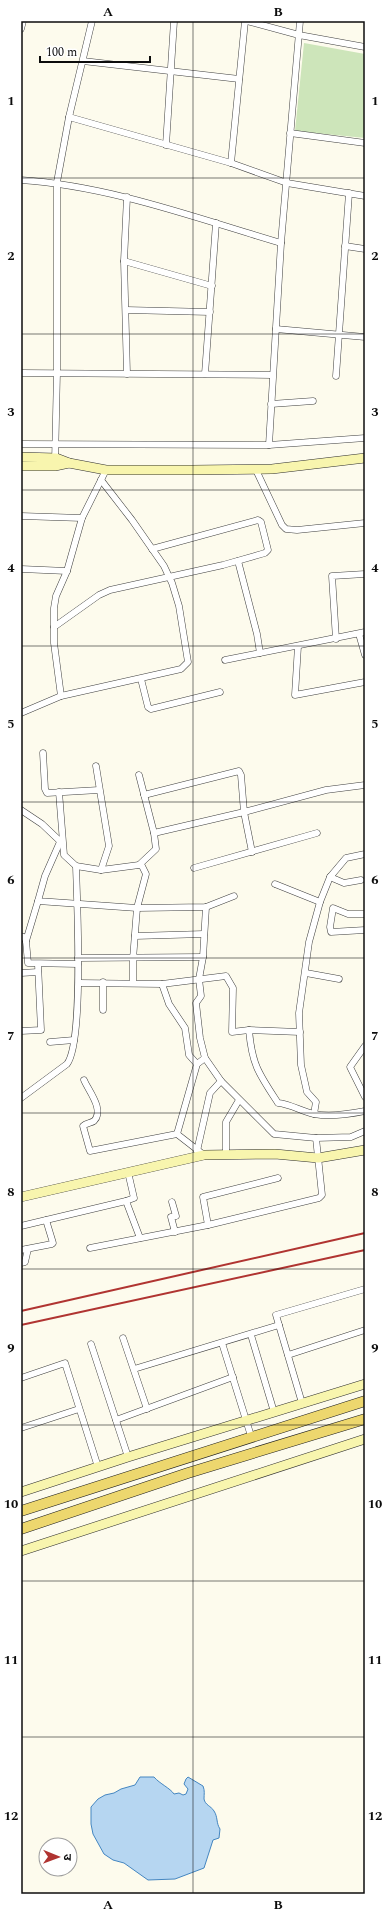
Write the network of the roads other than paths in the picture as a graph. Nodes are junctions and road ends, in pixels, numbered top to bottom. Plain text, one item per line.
1 (23, 21) edge
2 (92, 21) edge
3 (174, 21) edge
4 (246, 21) edge
5 (300, 21) edge
6 (21, 29) edge
7 (299, 35) junction
8 (365, 47) edge
9 (83, 61) junction
10 (170, 71) junction
11 (240, 79) junction
12 (69, 117) junction
13 (290, 133) junction
14 (365, 143) edge
15 (166, 145) junction
16 (231, 163) junction
17 (21, 180) edge
18 (57, 182) junction
19 (287, 183) junction
20 (349, 193) junction
21 (365, 196) edge
22 (127, 197) junction
23 (216, 224) junction
24 (281, 243) junction
25 (345, 246) junction
26 (365, 249) edge
27 (124, 261) junction
28 (212, 286) junction
29 (126, 310) junction
30 (210, 312) junction
31 (276, 329) junction
32 (339, 335) junction
33 (365, 337) edge
34 (57, 372) junction
35 (21, 373) edge
36 (127, 374) junction
37 (205, 374) junction
38 (272, 375) junction
39 (336, 376) dead end
40 (313, 401) dead end
41 (271, 404) junction
42 (365, 438) edge
43 (21, 444) edge
44 (56, 444) junction
45 (269, 445) junction
46 (21, 457) edge
47 (365, 458) edge
48 (55, 462) junction
49 (21, 466) edge
50 (106, 470) junction
51 (256, 470) junction
52 (101, 480) junction
53 (21, 516) edge
54 (82, 518) junction
55 (365, 523) edge
56 (152, 549) junction
57 (238, 561) junction
58 (21, 569) edge
59 (67, 570) junction
60 (365, 574) edge
61 (169, 577) junction
62 (54, 627) junction
63 (362, 633) edge
64 (336, 639) junction
65 (298, 646) junction
66 (260, 653) junction
67 (365, 655) edge
68 (225, 660) dead end
69 (141, 679) junction
70 (365, 682) edge
71 (220, 692) dead end
72 (61, 696) junction
73 (21, 713) edge
74 (43, 754) dead end
75 (96, 766) dead end
76 (139, 775) dead end
77 (365, 785) edge
78 (100, 790) junction
79 (58, 792) junction
80 (144, 795) junction
81 (21, 810) edge
82 (244, 812) junction
83 (154, 833) junction
84 (317, 833) dead end
85 (62, 843) junction
86 (252, 852) junction
87 (365, 854) edge
88 (76, 866) junction
89 (139, 866) junction
90 (194, 868) dead end
91 (101, 870) junction
92 (330, 877) junction
93 (361, 880) dead end
94 (275, 884) dead end
95 (234, 896) dead end
96 (38, 901) junction
97 (319, 903) junction
98 (77, 905) junction
99 (206, 907) junction
100 (136, 908) junction
101 (332, 908) junction
102 (365, 914) edge
103 (365, 930) edge
104 (204, 934) junction
105 (135, 936) junction
106 (24, 939) edge
107 (203, 957) junction
108 (133, 959) junction
109 (78, 961) junction
110 (38, 964) junction
111 (21, 972) edge
112 (38, 972) junction
113 (306, 973) junction
114 (199, 979) junction
115 (339, 979) dead end
116 (103, 982) junction
117 (79, 983) junction
118 (133, 983) junction
119 (162, 984) junction
120 (103, 1010) dead end
121 (249, 1030) junction
122 (21, 1031) edge
123 (300, 1032) junction
124 (74, 1040) junction
125 (50, 1042) dead end
126 (365, 1046) edge
127 (205, 1058) junction
128 (197, 1064) junction
129 (84, 1080) dead end
130 (221, 1081) junction
131 (21, 1098) edge
132 (365, 1098) edge
133 (239, 1100) junction
134 (365, 1110) edge
135 (314, 1114) junction
136 (365, 1131) edge
137 (177, 1134) junction
138 (316, 1138) junction
139 (365, 1150) edge
140 (200, 1153) junction
141 (226, 1154) junction
142 (318, 1158) junction
143 (128, 1172) junction
144 (278, 1178) dead end
145 (21, 1197) edge
146 (126, 1201) junction
147 (172, 1202) dead end
148 (46, 1220) junction
149 (208, 1225) junction
150 (21, 1226) edge
151 (176, 1232) junction
152 (140, 1238) junction
153 (90, 1248) dead end
154 (28, 1249) junction
155 (21, 1250) edge
156 (21, 1263) edge
157 (365, 1289) edge
158 (280, 1325) junction
159 (365, 1330) edge
160 (251, 1335) junction
161 (123, 1338) dead end
162 (222, 1343) junction
163 (90, 1344) dead end
164 (288, 1355) junction
165 (134, 1369) junction
166 (233, 1377) junction
167 (21, 1378) edge
168 (365, 1384) edge
169 (365, 1401) edge
170 (302, 1403) junction
171 (79, 1409) junction
172 (147, 1409) junction
173 (274, 1412) junction
174 (365, 1419) edge
175 (116, 1420) junction
176 (247, 1420) junction
177 (21, 1428) edge
178 (251, 1436) junction
179 (365, 1439) edge
180 (128, 1457) junction
181 (98, 1466) junction
182 (21, 1492) edge
183 (21, 1511) edge
184 (21, 1529) edge
185 (21, 1551) edge

1 - 6 street
2 - 9 street
3 - 10 street
4 - 7 street
4 - 11 street
5 - 7 street
7 - 8 street
7 - 13 street
9 - 10 street
9 - 12 street
10 - 11 street
10 - 15 street
11 - 16 street
12 - 15 street
12 - 18 street
13 - 14 street
13 - 19 street
15 - 16 street
16 - 19 street
17 - 18 street
18 - 22 street
18 - 34 street
19 - 20 street
19 - 24 street
20 - 21 street
20 - 25 street
22 - 23 street
22 - 27 street
23 - 24 street
23 - 28 street
24 - 31 street
25 - 26 street
25 - 32 street
27 - 28 street
27 - 29 street
28 - 30 street
29 - 30 street
29 - 36 street
30 - 37 street
31 - 32 street
31 - 38 street
32 - 33 street
32 - 39 street
34 - 35 street
34 - 36 street
34 - 44 street
36 - 37 street
37 - 38 street
38 - 41 street
40 - 41 street
41 - 45 street
42 - 45 street
43 - 44 street
44 - 45 street
44 - 48 street
46 - 48 street
47 - 51 street
48 - 49 street
48 - 50 street
50 - 51 street
50 - 52 street
51 - 55 street
52 - 54 street
52 - 56 street
53 - 54 street
54 - 59 street
56 - 57 street
56 - 61 street
57 - 61 street
57 - 66 street
58 - 59 street
59 - 62 street
60 - 64 street
61 - 62 street
61 - 69 street
62 - 72 street
63 - 64 street
63 - 67 street
64 - 65 street
65 - 66 street
65 - 70 street
66 - 68 street
69 - 71 street
69 - 72 street
72 - 73 street
74 - 79 street
75 - 78 street
76 - 80 street
77 - 82 street
78 - 79 street
78 - 91 street
79 - 85 street
80 - 82 street
80 - 83 street
81 - 85 street
82 - 83 street
82 - 86 street
83 - 89 street
84 - 86 street
85 - 88 street
85 - 96 street
86 - 90 street
87 - 92 street
88 - 91 street
88 - 98 street
89 - 91 street
89 - 100 street
92 - 93 street
92 - 97 street
94 - 97 street
95 - 99 street
96 - 98 street
96 - 106 street
97 - 101 street
97 - 113 street
98 - 100 street
98 - 109 street
99 - 100 street
99 - 104 street
100 - 105 street
101 - 102 street
101 - 103 street
104 - 105 street
104 - 107 street
105 - 108 street
106 - 110 street
107 - 108 street
107 - 114 street
108 - 109 street
108 - 118 street
109 - 110 street
109 - 117 street
110 - 112 street
111 - 112 street
112 - 122 street
113 - 115 street
113 - 123 street
114 - 119 street
114 - 121 street
114 - 127 street
116 - 117 street
116 - 118 street
116 - 120 street
117 - 124 street
118 - 119 street
119 - 128 street
121 - 123 street
121 - 135 street
123 - 135 street
124 - 125 street
124 - 131 street
126 - 132 street
127 - 128 street
127 - 130 street
128 - 137 street
129 - 137 street
130 - 133 street
130 - 140 street
133 - 138 street
133 - 141 street
134 - 135 street
136 - 138 street
137 - 140 street
138 - 142 street
139 - 142 street
140 - 141 street
140 - 143 street
141 - 142 street
142 - 149 street
143 - 145 street
143 - 146 street
144 - 149 street
146 - 148 street
146 - 152 street
147 - 151 street
148 - 150 street
148 - 154 street
149 - 151 street
151 - 152 street
152 - 153 street
154 - 155 street
154 - 156 street
157 - 158 street
158 - 160 street
158 - 164 street
159 - 164 street
160 - 162 street
160 - 173 street
161 - 165 street
162 - 165 street
162 - 166 street
163 - 175 street
164 - 170 street
165 - 172 street
166 - 172 street
166 - 176 street
167 - 171 street
168 - 170 street
169 - 178 main road
170 - 173 street
171 - 177 street
171 - 181 street
172 - 175 street
173 - 176 street
174 - 184 main road
175 - 180 street
176 - 178 street
176 - 180 street
178 - 183 main road
179 - 185 street
180 - 181 street
181 - 182 street

